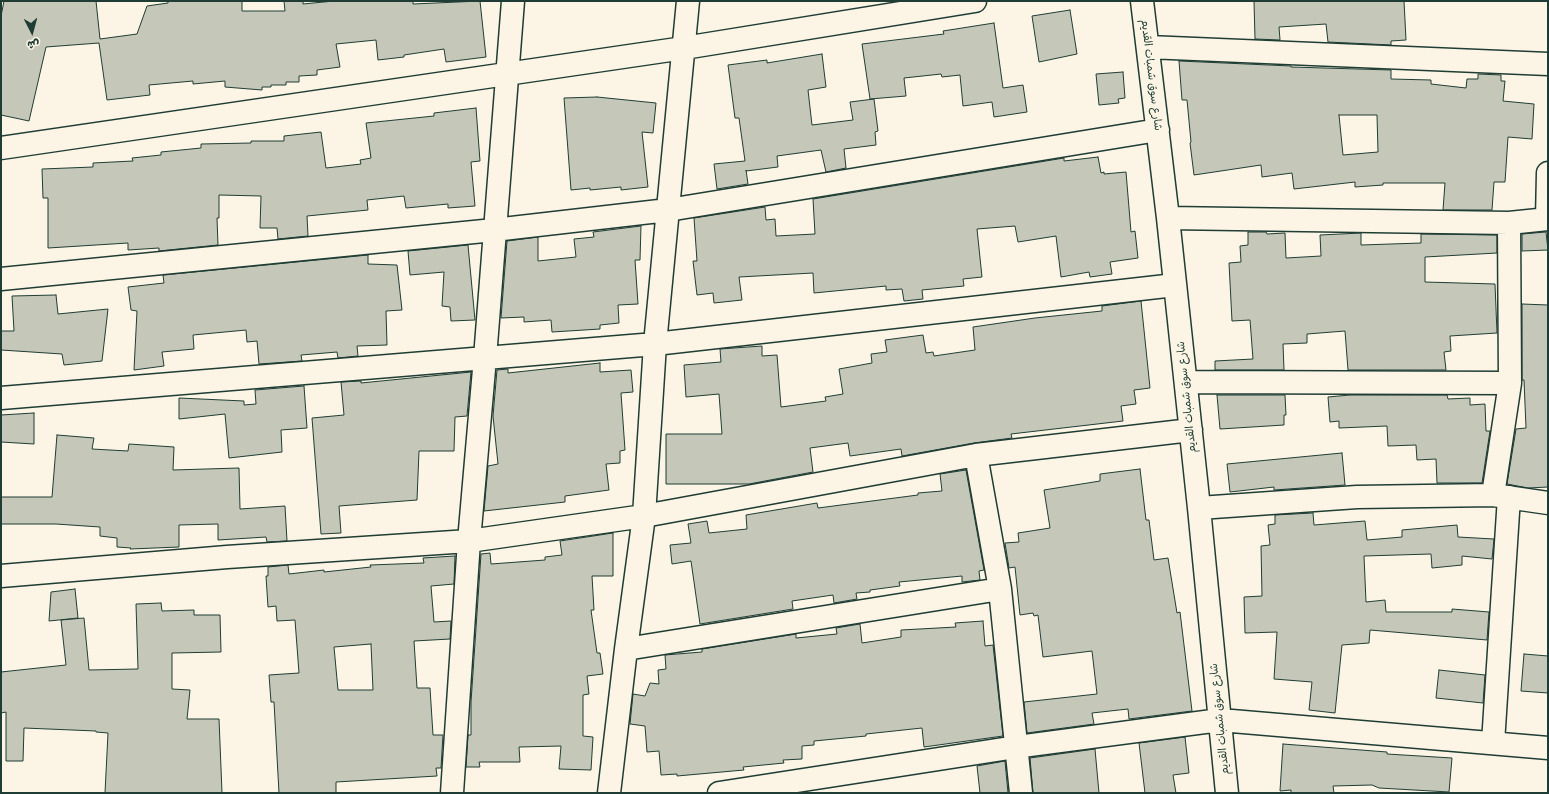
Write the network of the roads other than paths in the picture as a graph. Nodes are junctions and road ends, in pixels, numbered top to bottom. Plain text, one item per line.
1 (512, 1) edge
2 (688, 1) edge
3 (975, 1) edge
4 (1142, 1) edge
5 (1148, 46) junction
6 (684, 48) junction
7 (1548, 64) edge
8 (507, 73) junction
9 (1158, 130) junction
10 (1, 148) edge
11 (1548, 173) edge
12 (668, 210) junction
13 (1168, 218) junction
14 (1547, 219) edge
15 (1509, 223) junction
16 (494, 230) junction
17 (1, 279) edge
18 (1175, 285) junction
19 (655, 344) junction
20 (485, 358) junction
21 (1186, 382) junction
22 (1510, 383) junction
23 (1, 398) edge
24 (1191, 430) junction
25 (976, 455) junction
26 (1501, 496) junction
27 (1548, 502) edge
28 (1199, 508) junction
29 (644, 516) junction
30 (469, 541) junction
31 (1, 576) edge
32 (1000, 589) junction
33 (626, 649) junction
34 (1220, 720) junction
35 (1493, 743) junction
36 (1016, 747) junction
37 (1548, 748) edge
38 (452, 793) edge
39 (609, 793) edge
40 (719, 793) edge
41 (1021, 793) edge
42 (1227, 793) edge

1 - 8 street
2 - 6 street
3 - 6 street
4 - 5 street, شارع سوق شمبات القديم
5 - 7 street
5 - 9 street, شارع سوق شمبات القديم
6 - 8 street
6 - 12 street
8 - 10 street
8 - 16 street
9 - 12 street
9 - 13 street, شارع سوق شمبات القديم
11 - 14 street
12 - 16 street
12 - 19 street
13 - 15 street
13 - 18 street, شارع سوق شمبات القديم
14 - 15 street
15 - 22 street
16 - 17 street
16 - 20 street
18 - 19 street
18 - 21 street, شارع سوق شمبات القديم
19 - 20 street
19 - 29 street
20 - 23 street
20 - 30 street
21 - 22 street
21 - 24 street, شارع سوق شمبات القديم
22 - 26 street
24 - 25 street
24 - 28 street, شارع سوق شمبات القديم
25 - 29 street
25 - 32 street
26 - 27 street
26 - 28 street
26 - 35 street
28 - 34 street, شارع سوق شمبات القديم
29 - 30 street
29 - 33 street
30 - 31 street
30 - 38 street
32 - 33 street
32 - 36 street
33 - 39 street
34 - 35 street
34 - 36 street
34 - 42 street, شارع سوق شمبات القديم
35 - 37 street
36 - 40 street
36 - 41 street

